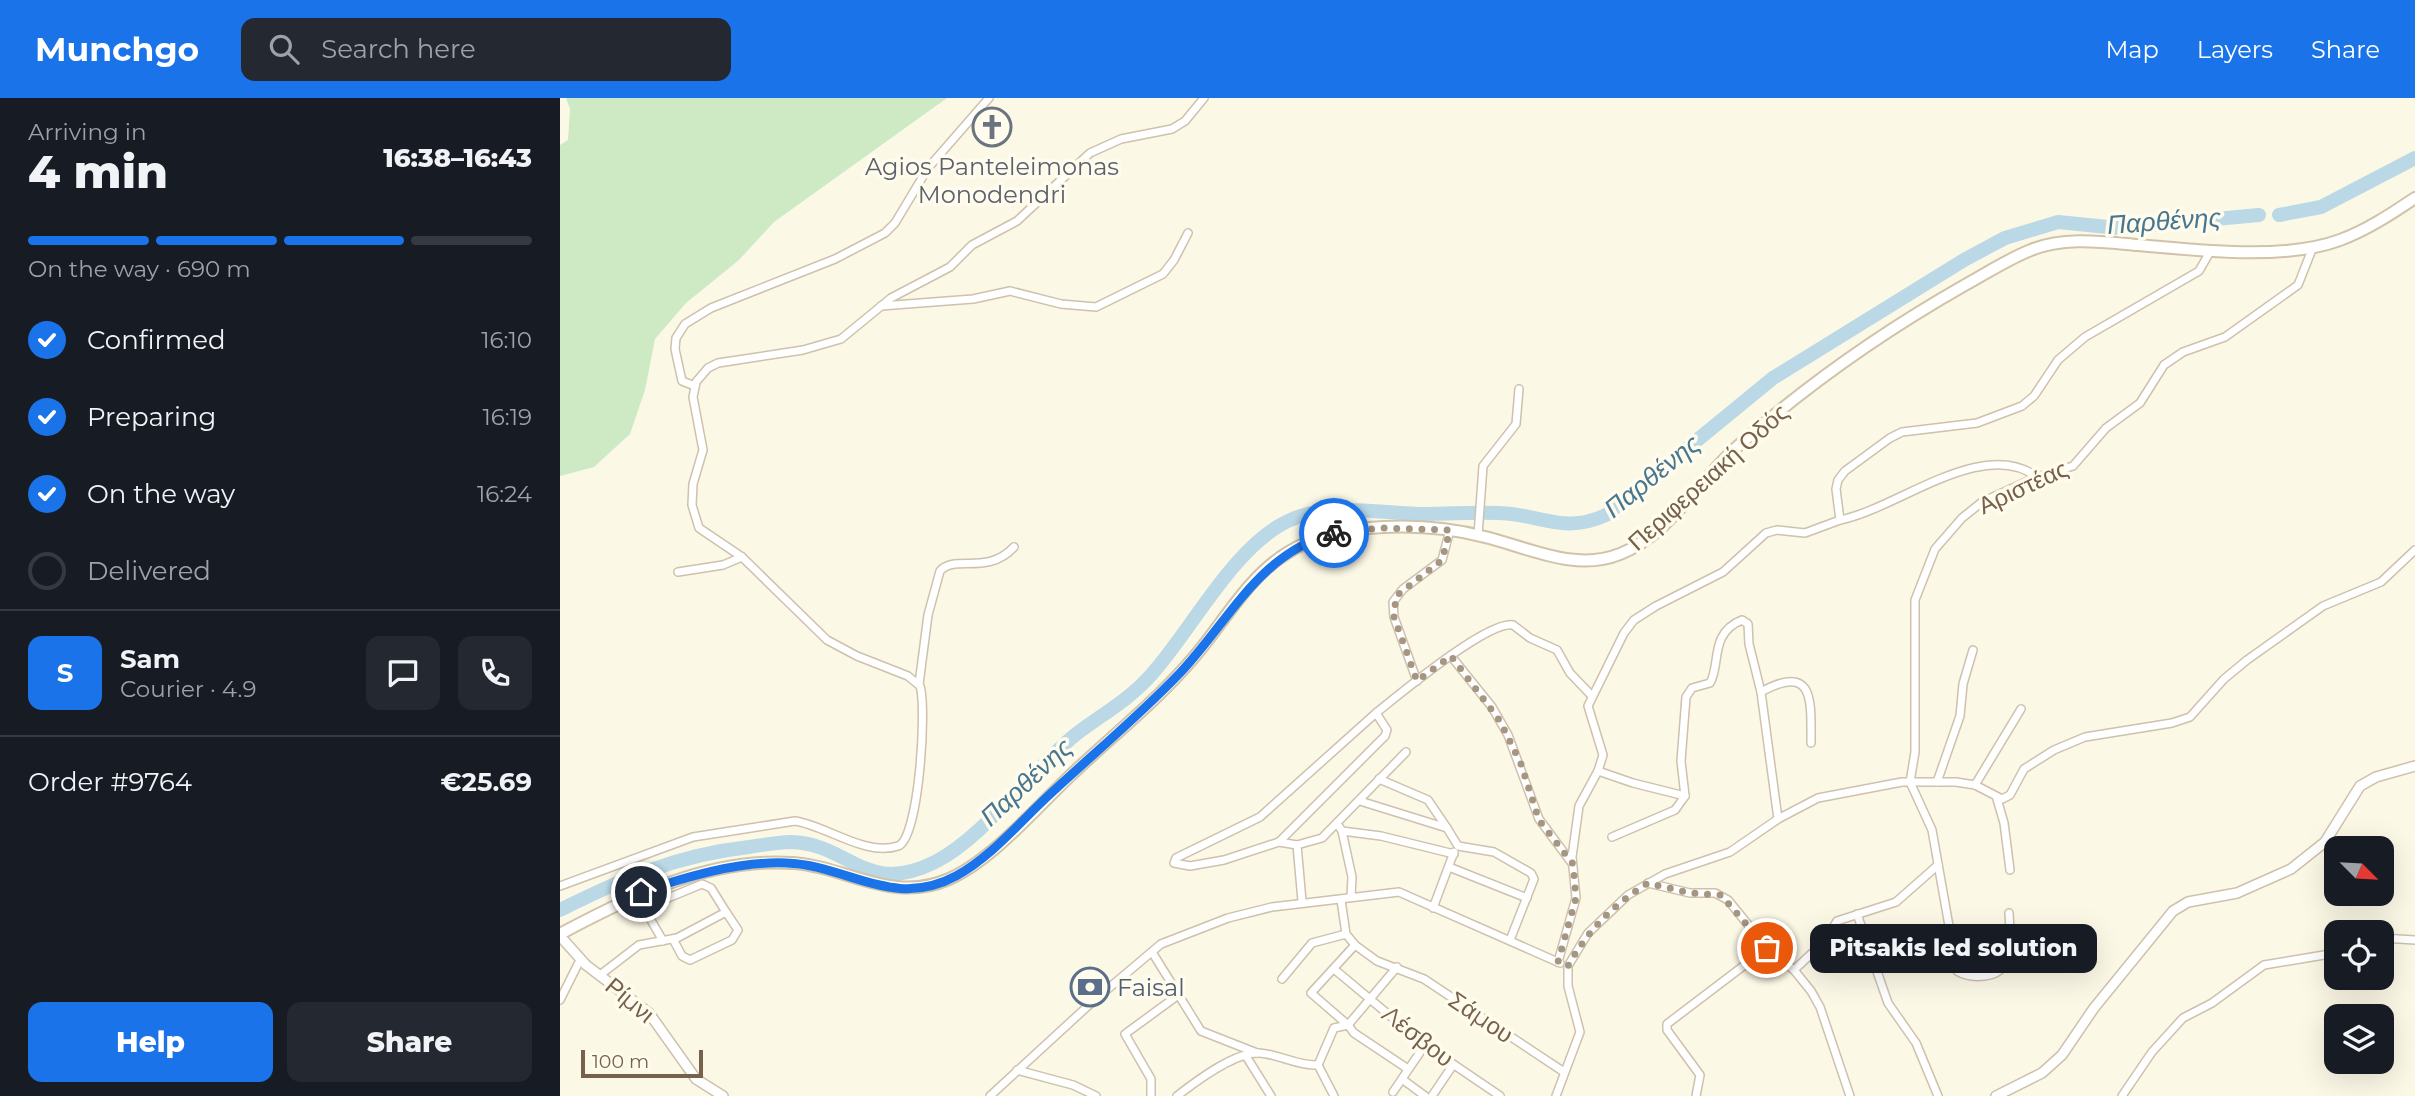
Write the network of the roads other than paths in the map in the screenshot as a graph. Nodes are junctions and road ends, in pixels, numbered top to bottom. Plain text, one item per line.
1 (989, 98) edge
2 (1204, 98) edge
3 (2415, 198) edge
4 (1188, 233) dead end
5 (2313, 247) junction
6 (2211, 250) junction
7 (880, 306) junction
8 (695, 386) junction
9 (1519, 389) dead end
10 (2037, 477) junction
11 (1840, 520) junction
12 (1450, 530) junction
13 (1479, 530) junction
14 (1014, 547) dead end
15 (2415, 550) edge
16 (742, 556) junction
17 (678, 572) dead end
18 (1973, 650) dead end
19 (1451, 656) junction
20 (1417, 681) junction
21 (919, 684) junction
22 (1761, 692) junction
23 (1591, 695) junction
24 (2021, 709) dead end
25 (1376, 713) junction
26 (1811, 743) dead end
27 (1406, 752) dead end
28 (2415, 766) edge
29 (1598, 771) junction
30 (1380, 779) junction
31 (1910, 782) junction
32 (1937, 782) junction
33 (1975, 785) junction
34 (1685, 796) junction
35 (1997, 799) junction
36 (1360, 801) junction
37 (1778, 819) junction
38 (1340, 828) junction
39 (1447, 828) junction
40 (1612, 837) dead end
41 (1279, 842) junction
42 (1297, 845) junction
43 (1458, 846) junction
44 (1454, 853) junction
45 (1573, 864) junction
46 (1938, 865) junction
47 (1449, 867) junction
48 (2010, 870) dead end
49 (1648, 883) junction
50 (560, 886) edge
51 (1351, 897) junction
52 (1527, 898) junction
53 (1341, 900) junction
54 (1302, 901) junction
55 (1433, 908) junction
56 (726, 912) junction
57 (2009, 913) dead end
58 (1857, 914) junction
59 (1346, 934) junction
60 (560, 935) edge
61 (673, 939) junction
62 (2394, 939) edge
63 (1510, 940) junction
64 (2415, 940) edge
65 (663, 941) junction
66 (1355, 946) junction
67 (1767, 948) junction
68 (1152, 952) junction
69 (2324, 955) edge
70 (580, 960) junction
71 (1558, 962) junction
72 (1568, 966) junction
73 (1397, 967) junction
74 (1334, 969) junction
75 (1794, 970) junction
76 (600, 975) junction
77 (1282, 979) dead end
78 (1177, 996) junction
79 (1370, 999) junction
80 (560, 1000) edge
81 (1348, 1025) junction
82 (1425, 1045) junction
83 (1258, 1053) junction
84 (1246, 1056) junction
85 (1318, 1065) junction
86 (1453, 1065) junction
87 (1408, 1069) junction
88 (1017, 1070) junction
89 (1564, 1072) junction
90 (1402, 1079) junction
91 (1393, 1092) dead end
92 (723, 1096) edge
93 (990, 1096) edge
94 (1096, 1096) edge
95 (1151, 1096) edge
96 (1177, 1096) edge
97 (1271, 1096) edge
98 (1334, 1096) edge
99 (1425, 1096) edge
100 (1432, 1096) edge
101 (1500, 1096) edge
102 (1556, 1096) edge
103 (1696, 1096) edge
104 (1850, 1096) edge
105 (1938, 1096) edge
106 (1996, 1096) edge
107 (2122, 1096) edge

1 - 8 street
2 - 7 street
3 - 5 main road, Περιφερειακή Οδός
4 - 7 street
5 - 6 main road, Περιφερειακή Οδός
5 - 10 street, Αριστέας
6 - 11 street
6 - 13 main road, Περιφερειακή Οδός
7 - 8 street
8 - 16 street
9 - 13 street
10 - 11 street
10 - 31 street, Αριστέας
11 - 23 street
12 - 13 main road, Περιφερειακή Οδός
12 - 20 street
12 - 60 main road, Περιφερειακή Οδός
14 - 21 street
15 - 35 street
16 - 17 street
16 - 21 street
18 - 32 street
19 - 20 street
19 - 23 street
19 - 45 street
20 - 25 street
21 - 50 street
22 - 26 street
22 - 34 street
22 - 37 street
23 - 29 street
24 - 33 street
25 - 41 street
25 - 41 street
27 - 30 street
28 - 106 street
29 - 34 street
29 - 45 street
30 - 36 street
30 - 39 street
31 - 32 street
31 - 37 street
31 - 46 street
32 - 33 street
33 - 35 street
34 - 40 street
35 - 48 street
36 - 38 street
36 - 39 street
37 - 49 street
38 - 42 street
38 - 44 street
38 - 51 street
39 - 43 street
41 - 42 street
42 - 54 street
43 - 44 street
43 - 52 street
44 - 47 street
45 - 71 street
46 - 57 street
46 - 58 street
47 - 52 street
47 - 55 street
49 - 67 street
49 - 72 street
51 - 53 street
51 - 55 street
52 - 63 street
53 - 54 street
53 - 59 street
54 - 68 street
55 - 63 street
56 - 61 street
56 - 61 street
56 - 65 street
58 - 75 street
58 - 105 street
59 - 66 street
59 - 77 street
60 - 70 street, Ρίμνι
61 - 65 street
62 - 64 street
63 - 71 street
65 - 76 street
66 - 73 street, Σάμου
66 - 74 street
67 - 75 street
67 - 103 street
68 - 78 street
68 - 88 street
69 - 107 street
70 - 76 street, Ρίμνι
70 - 80 street
71 - 72 street
72 - 89 street
73 - 79 street
73 - 89 street, Σάμου
74 - 79 street, Λέσβου
74 - 81 street
75 - 104 street
76 - 92 street, Ρίμνι
78 - 83 street
78 - 95 street
79 - 81 street
79 - 82 street, Λέσβου
81 - 85 street
81 - 87 street
82 - 86 street, Λέσβου
82 - 87 street
83 - 84 street
83 - 85 street
84 - 96 street
84 - 97 street
85 - 98 street
86 - 100 street
86 - 101 street, Λέσβου
87 - 90 street
88 - 93 street
88 - 94 street
89 - 102 street
90 - 91 street
90 - 99 street

